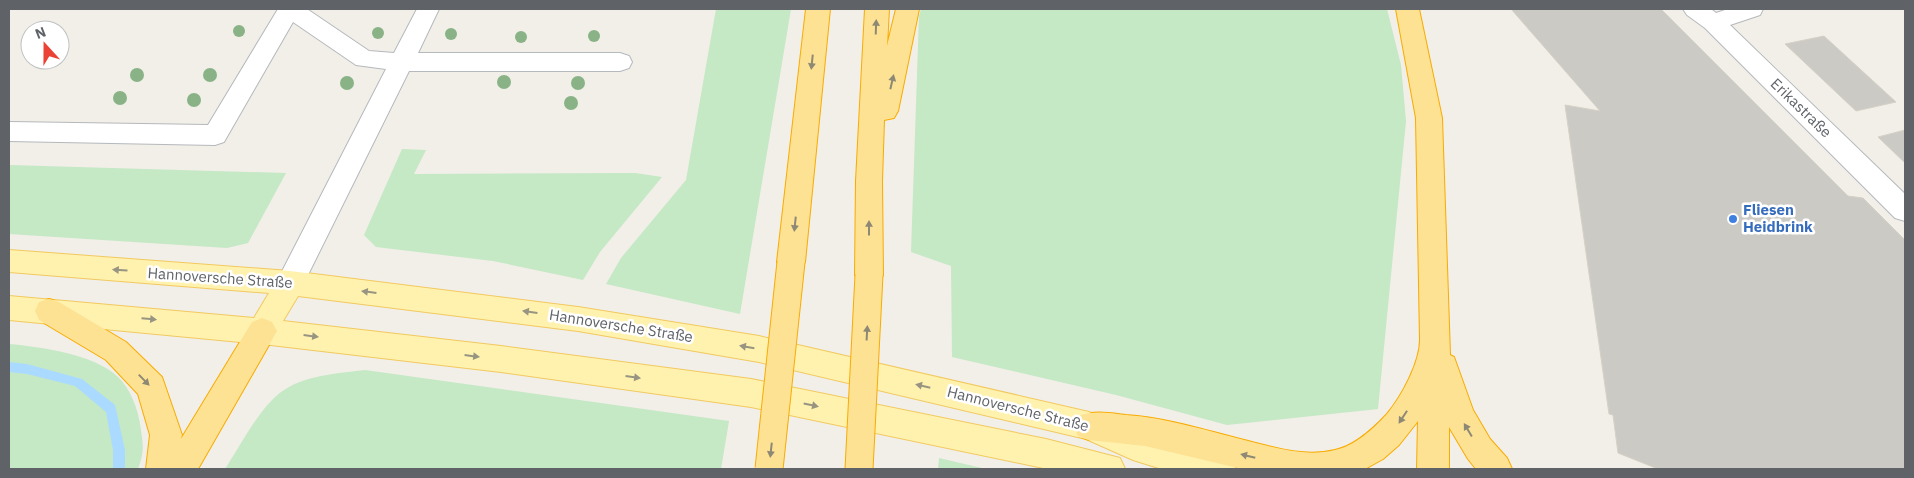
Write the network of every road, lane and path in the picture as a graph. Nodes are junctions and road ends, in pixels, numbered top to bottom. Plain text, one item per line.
1 (290, 9) edge
2 (428, 9) edge
3 (818, 9) edge
4 (877, 9) edge
5 (907, 9) edge
6 (1406, 9) edge
7 (1752, 9) edge
8 (1704, 15) edge
9 (402, 62) junction
10 (620, 62) dead end
11 (9, 132) edge
12 (869, 181) junction
13 (1905, 210) edge
14 (9, 261) edge
15 (290, 283) junction
16 (9, 308) edge
17 (49, 310) junction
18 (262, 331) junction
19 (1435, 340) junction
20 (1089, 426) junction
21 (162, 469) edge
22 (181, 469) edge
23 (769, 469) edge
24 (859, 469) edge
25 (1109, 469) edge
26 (1220, 469) edge
27 (1433, 469) edge
28 (1496, 469) edge

1 - 9 street
1 - 11 street
2 - 9 street
3 -> 23 highway, bridge
12 -> 4 highway
12 -> 5 highway
6 - 19 highway
7 - 8 street
8 - 13 street, Erikastraße
9 - 10 street
9 - 15 street
24 -> 12 highway, bridge
15 -> 14 main road, Hannoversche Straße
15 - 18 main road
20 -> 15 main road, Hannoversche Straße
16 - 17 main road
17 -> 18 main road
17 -> 21 highway
18 - 22 highway
18 -> 25 main road
19 -> 20 highway
19 - 27 highway
28 -> 19 highway
20 - 26 main road, Hannoversche Straße

